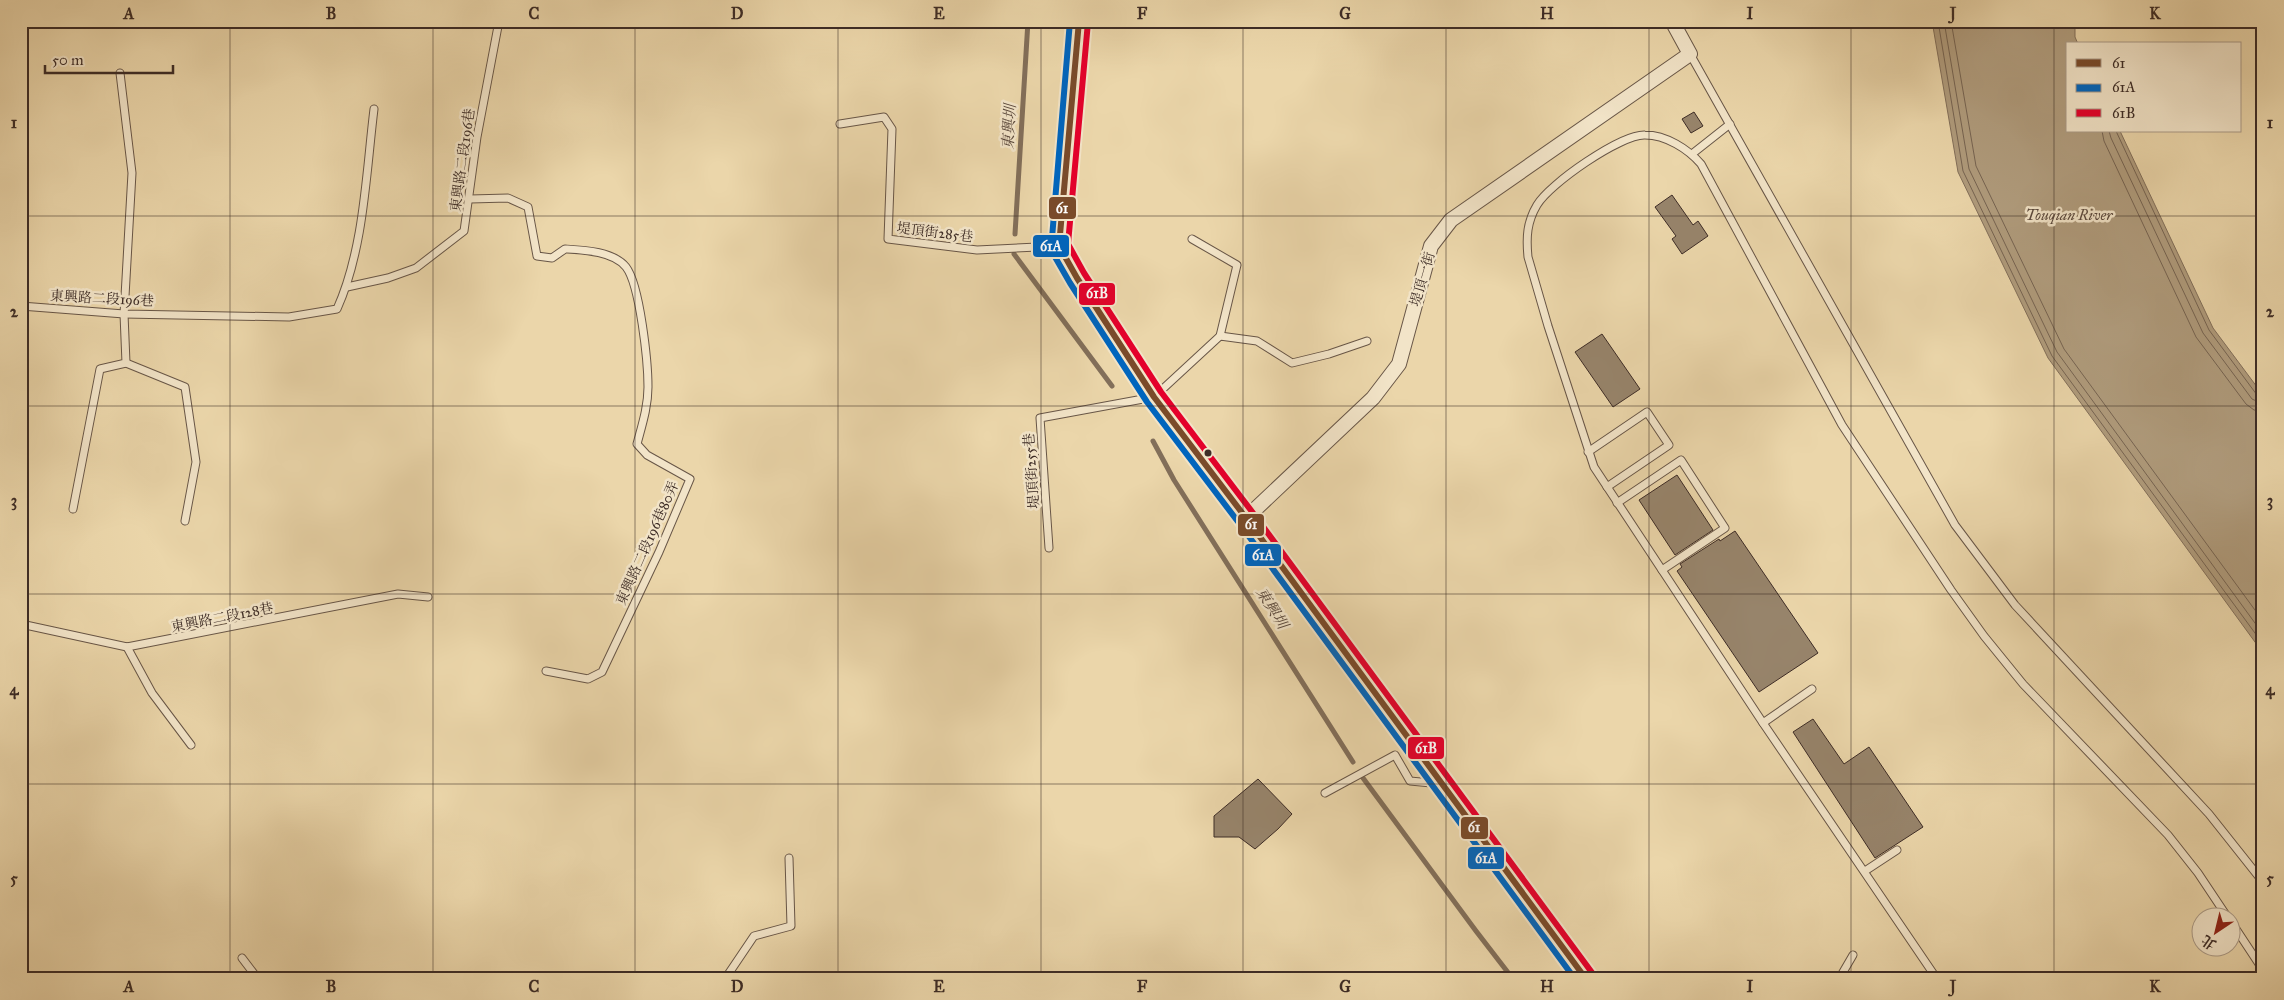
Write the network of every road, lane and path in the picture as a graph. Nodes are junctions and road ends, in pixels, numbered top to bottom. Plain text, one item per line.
1 (499, 21) edge
2 (731, 21) edge
3 (1079, 21) edge
4 (1672, 21) edge
5 (699, 24) dead end
6 (1690, 54) junction
7 (120, 73) dead end
8 (374, 109) dead end
9 (840, 124) dead end
10 (1730, 124) junction
11 (1692, 154) junction
12 (470, 198) junction
13 (1192, 239) dead end
14 (1059, 246) junction
15 (347, 287) junction
16 (21, 306) edge
17 (124, 314) junction
18 (1220, 336) junction
19 (1367, 341) dead end
20 (126, 363) junction
21 (1154, 398) junction
22 (1588, 452) junction
23 (1607, 487) junction
24 (1617, 503) junction
25 (74, 509) dead end
26 (1246, 518) junction
27 (185, 521) dead end
28 (1049, 548) dead end
29 (1662, 570) junction
30 (428, 597) dead end
31 (21, 624) edge
32 (127, 647) junction
33 (546, 671) dead end
34 (1812, 689) dead end
35 (1763, 723) junction
36 (190, 746) dead end
37 (1442, 784) junction
38 (1325, 793) dead end
39 (1897, 850) dead end
40 (788, 858) dead end
41 (1864, 871) junction
42 (2263, 882) edge
43 (2221, 908) edge
44 (2242, 938) edge
45 (1853, 955) dead end
46 (242, 958) dead end
47 (2263, 970) edge
48 (255, 979) edge
49 (725, 979) edge
50 (1586, 979) edge
51 (1839, 979) edge
52 (1937, 979) edge

1 - 12 lane, 東興路二段196巷
2 - 5 lane
3 - 14 street
4 - 6 street
6 - 10 lane
6 - 26 street, 堤頂一街
7 - 17 lane
8 - 15 lane, 東興路二段196巷
9 - 14 lane, 堤頂街285巷
10 - 11 lane
10 - 42 lane
11 - 22 lane
11 - 43 lane
12 - 15 lane, 東興路二段196巷
12 - 33 lane, 東興路二段196巷80弄
13 - 18 lane
14 - 21 street
15 - 17 lane, 東興路二段196巷
16 - 17 lane, 東興路二段196巷
17 - 20 lane
18 - 19 lane
18 - 21 lane
20 - 25 lane
20 - 27 lane
21 - 26 street
21 - 28 lane, 堤頂街255巷
22 - 23 lane
22 - 23 lane
23 - 24 lane
24 - 29 lane
24 - 29 lane
26 - 37 street
29 - 35 lane
30 - 32 lane, 東興路二段128巷
31 - 32 lane, 東興路二段128巷
32 - 36 lane
34 - 35 lane
35 - 41 lane
37 - 38 lane
37 - 50 street
39 - 41 lane
40 - 49 lane
41 - 52 lane
44 - 47 lane
45 - 51 lane
46 - 48 lane

